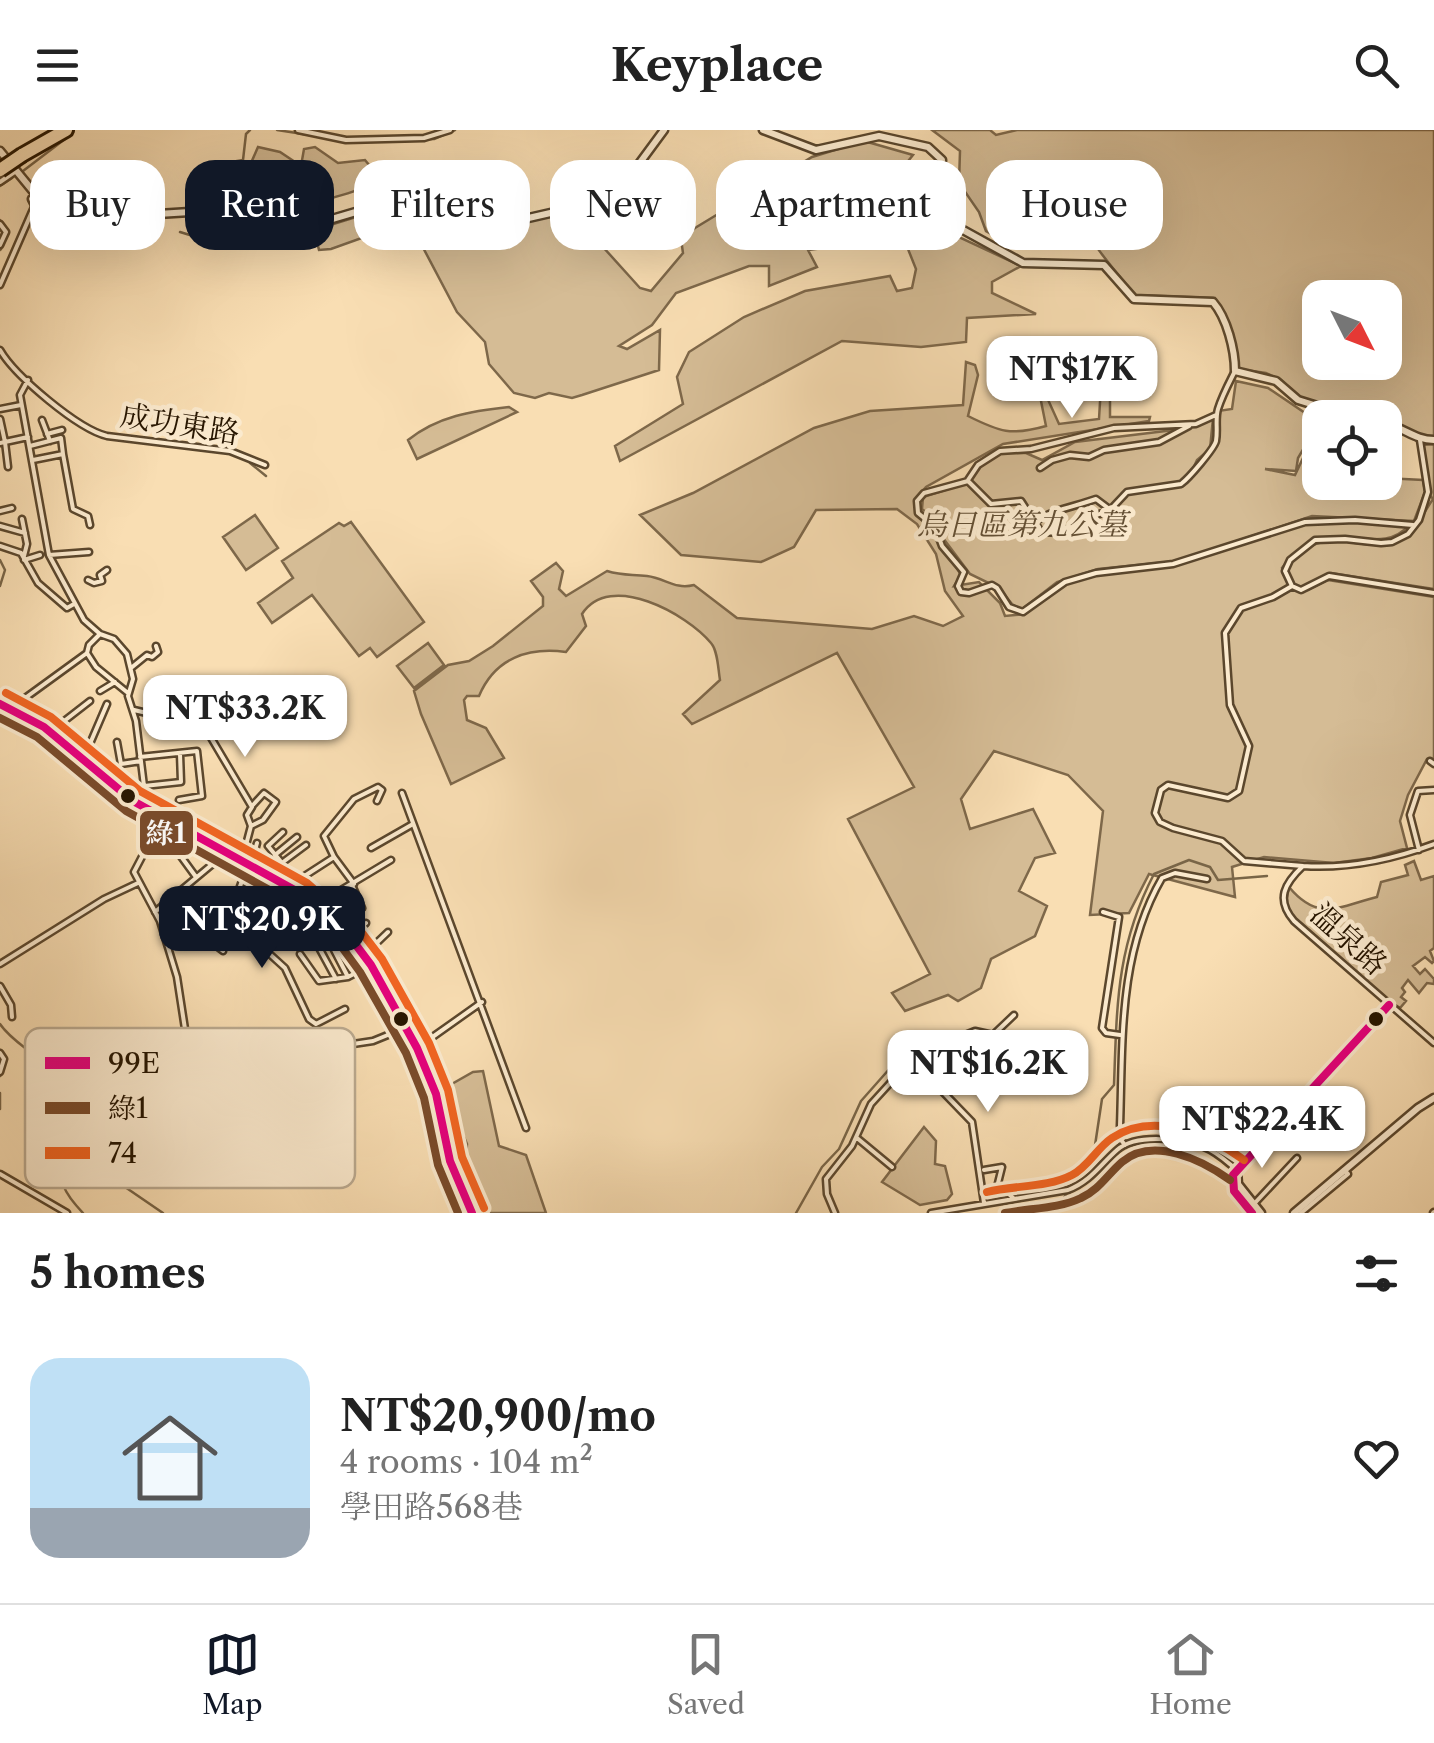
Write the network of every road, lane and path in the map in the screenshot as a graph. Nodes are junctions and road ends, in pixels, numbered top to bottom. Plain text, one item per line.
1 (48, 130) edge
2 (66, 130) edge
3 (298, 130) edge
4 (450, 130) edge
5 (664, 130) edge
6 (762, 130) edge
7 (0, 152) edge
8 (19, 152) junction
9 (0, 160) edge
10 (0, 170) edge
11 (16, 171) junction
12 (0, 182) edge
13 (30, 188) edge
14 (30, 212) edge
15 (165, 214) edge
16 (0, 224) edge
17 (0, 245) edge
18 (0, 285) edge
19 (0, 350) edge
20 (1235, 371) junction
21 (28, 380) junction
22 (1302, 401) edge
23 (21, 405) junction
24 (0, 408) edge
25 (1216, 414) junction
26 (0, 419) edge
27 (42, 420) dead end
28 (1194, 424) junction
29 (62, 430) dead end
30 (1402, 430) edge
31 (28, 437) junction
32 (48, 438) junction
33 (1420, 440) junction
34 (1434, 440) edge
35 (3, 442) edge
36 (30, 446) junction
37 (63, 454) junction
38 (33, 460) junction
39 (264, 466) dead end
40 (8, 467) dead end
41 (1040, 468) dead end
42 (968, 481) junction
43 (12, 508) dead end
44 (1110, 510) junction
45 (0, 512) edge
46 (22, 519) dead end
47 (1034, 523) junction
48 (90, 525) dead end
49 (1413, 525) junction
50 (0, 526) edge
51 (25, 534) junction
52 (0, 546) edge
53 (89, 552) dead end
54 (40, 555) dead end
55 (49, 555) junction
56 (24, 558) junction
57 (107, 570) dead end
58 (88, 580) dead end
59 (1292, 586) junction
60 (1434, 593) edge
61 (74, 604) junction
62 (100, 634) junction
63 (156, 646) dead end
64 (88, 653) junction
65 (131, 668) junction
66 (115, 682) junction
67 (100, 691) dead end
68 (128, 693) junction
69 (90, 700) dead end
70 (0, 704) edge
71 (107, 704) dead end
72 (10, 708) junction
73 (133, 710) junction
74 (50, 732) junction
75 (117, 742) dead end
76 (180, 754) junction
77 (140, 759) junction
78 (83, 760) junction
79 (144, 786) junction
80 (1434, 790) edge
81 (402, 793) dead end
82 (179, 800) dead end
83 (377, 801) dead end
84 (252, 807) junction
85 (150, 812) junction
86 (413, 824) junction
87 (251, 826) junction
88 (283, 832) dead end
89 (155, 836) junction
90 (296, 837) dead end
91 (258, 843) dead end
92 (1434, 844) edge
93 (306, 845) dead end
94 (371, 848) dead end
95 (1420, 850) junction
96 (226, 852) junction
97 (275, 855) junction
98 (334, 856) junction
99 (391, 860) dead end
100 (247, 863) junction
101 (282, 864) junction
102 (1303, 866) junction
103 (267, 874) junction
104 (196, 877) junction
105 (1207, 879) dead end
106 (242, 880) junction
107 (138, 883) junction
108 (352, 885) junction
109 (289, 886) junction
110 (274, 898) dead end
111 (250, 902) dead end
112 (320, 908) junction
113 (288, 910) dead end
114 (155, 912) junction
115 (1103, 912) dead end
116 (235, 914) junction
117 (366, 923) dead end
118 (200, 924) dead end
119 (218, 927) junction
120 (270, 928) dead end
121 (342, 929) junction
122 (388, 932) dead end
123 (350, 937) junction
124 (234, 940) dead end
125 (255, 940) junction
126 (317, 944) dead end
127 (331, 944) dead end
128 (223, 952) dead end
129 (300, 954) dead end
130 (364, 954) junction
131 (0, 964) edge
132 (371, 965) junction
133 (348, 976) junction
134 (336, 979) junction
135 (0, 986) edge
136 (481, 1004) junction
137 (1390, 1005) junction
138 (345, 1009) dead end
139 (1014, 1015) dead end
140 (12, 1018) dead end
141 (185, 1028) edge
142 (406, 1028) junction
143 (1120, 1035) junction
144 (1434, 1041) edge
145 (355, 1044) edge
146 (418, 1048) junction
147 (0, 1053) edge
148 (916, 1064) junction
149 (0, 1072) edge
150 (1434, 1098) edge
151 (526, 1128) dead end
152 (857, 1138) junction
153 (1125, 1145) junction
154 (1298, 1158) dead end
155 (892, 1167) dead end
156 (984, 1170) dead end
157 (1237, 1170) junction
158 (1344, 1170) junction
159 (0, 1174) edge
160 (1014, 1198) junction
161 (987, 1204) junction
162 (1252, 1209) edge
163 (66, 1213) edge
164 (472, 1213) edge
165 (835, 1213) edge
166 (931, 1213) edge
167 (987, 1213) edge
168 (1260, 1213) edge
169 (1294, 1213) edge
170 (1302, 1213) edge

1 - 8 highway
2 - 8 highway
3 - 4 street
5 - 15 street
6 - 20 street
7 - 11 street
8 - 9 highway
8 - 10 highway, bridge
11 - 12 street
11 - 13 street
14 - 18 street
16 - 17 street
19 - 21 street, 成功東路
20 - 22 street
20 - 25 street
21 - 23 street
21 - 39 street, 成功東路
23 - 24 street
23 - 31 street
25 - 28 street
25 - 44 street
26 - 35 street
27 - 32 street
28 - 41 street
28 - 42 street
29 - 32 street
30 - 33 street
31 - 35 street
31 - 36 street
32 - 36 street
32 - 37 street
33 - 34 street
33 - 49 street
35 - 40 street
36 - 38 street
37 - 38 street
37 - 48 street
38 - 55 street
42 - 47 street
42 - 49 street
43 - 45 street
44 - 47 street
44 - 47 street
46 - 51 street
49 - 59 street
50 - 51 street
51 - 56 street
52 - 56 street
53 - 55 street
54 - 56 street
55 - 61 street
56 - 61 street
57 - 58 street
59 - 60 street
59 - 102 street
61 - 62 street
62 - 64 street
62 - 65 street
63 - 65 street
64 - 66 street
64 - 72 street
65 - 68 street
66 - 67 street
66 - 68 street
68 - 73 street
69 - 74 street
70 - 72 main road
71 - 78 street
72 - 74 main road
73 - 77 street
73 - 84 street
74 - 78 main road
75 - 77 street
76 - 77 street
76 - 79 street
76 - 82 street
77 - 79 street
78 - 85 main road
79 - 85 street
80 - 95 street
81 - 86 street
83 - 98 street
84 - 87 street
84 - 87 street
85 - 89 street
85 - 96 main road
86 - 94 street
86 - 136 street
87 - 100 street
88 - 97 street
89 - 104 street
89 - 107 street
90 - 97 street
91 - 100 street
92 - 95 street, 溫泉路
93 - 101 street
95 - 102 street, 溫泉路
96 - 100 main road
96 - 104 street
97 - 101 street
98 - 108 street
98 - 109 street
99 - 108 street
100 - 103 main road
100 - 106 street
101 - 103 street
102 - 137 street, 溫泉路
103 - 109 main road
104 - 114 street
105 - 143 street
106 - 110 street
106 - 116 street
107 - 114 street
107 - 131 street
108 - 112 street
108 - 121 street
109 - 112 main road
111 - 116 street
112 - 113 street
112 - 121 main road
114 - 141 street
115 - 143 street
116 - 118 street
116 - 119 street
116 - 125 street
117 - 123 street
119 - 124 street
119 - 128 street
120 - 125 street
121 - 123 main road
122 - 130 street
123 - 130 main road
125 - 138 street
126 - 134 street
127 - 133 street
129 - 134 street
130 - 132 main road
132 - 133 street
132 - 142 main road
133 - 134 street
135 - 140 street
136 - 146 street
136 - 151 street
137 - 144 street, 溫泉路
137 - 157 street
139 - 148 street
142 - 145 street
142 - 146 main road
143 - 153 street
146 - 164 main road
147 - 149 street
148 - 152 street
148 - 161 street
150 - 158 street
152 - 155 street
152 - 165 street
153 - 157 street
153 - 160 street
154 - 162 street
156 - 160 street
157 - 162 street
158 - 169 street
158 - 170 street
159 - 163 street
160 - 161 street
161 - 166 street
161 - 167 street
162 - 168 street

